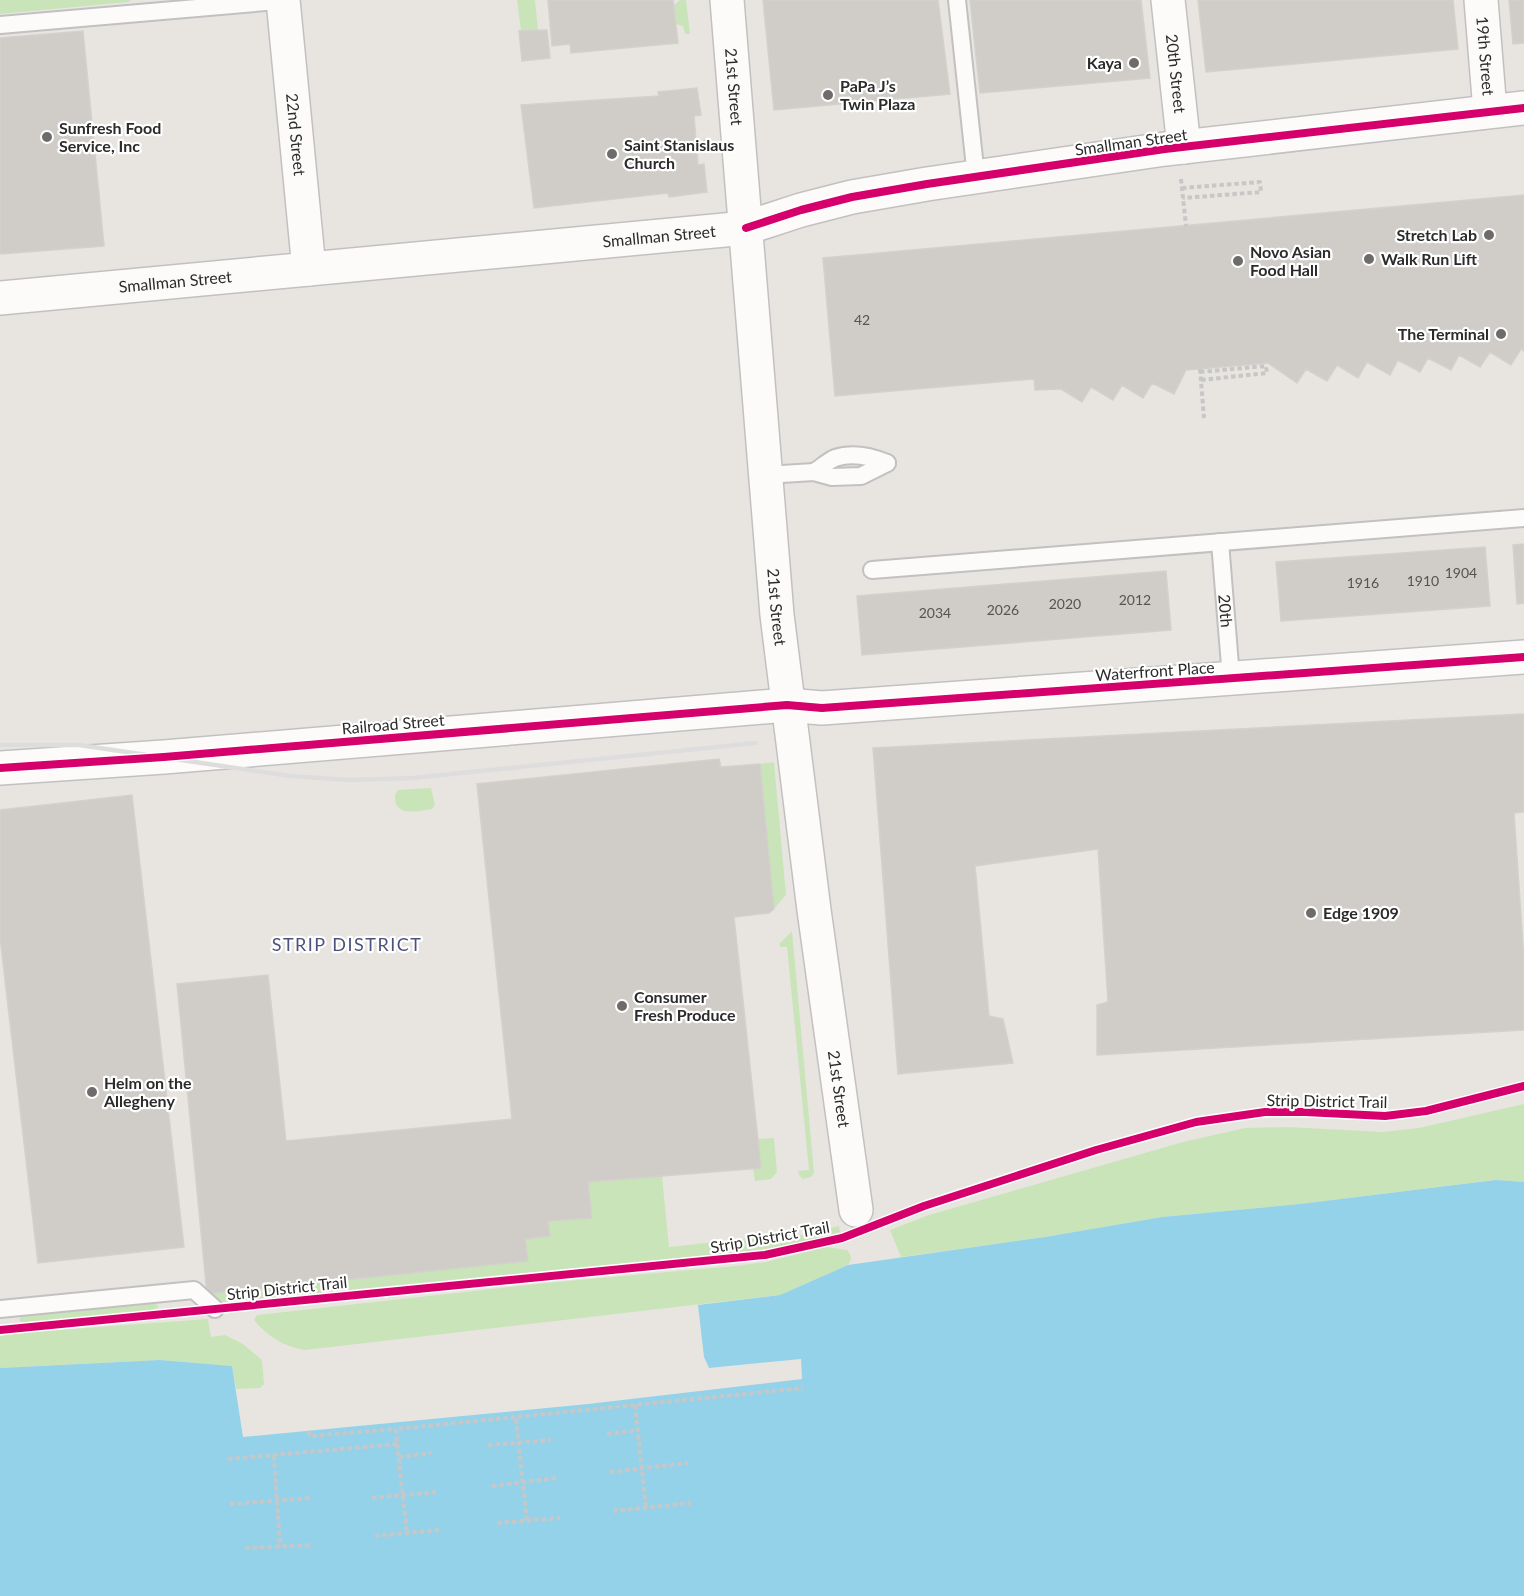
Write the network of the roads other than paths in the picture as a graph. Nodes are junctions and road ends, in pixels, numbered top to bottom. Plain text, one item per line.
1 (286, 0) edge
2 (727, 0) edge
3 (957, 0) edge
4 (1168, 0) edge
5 (1481, 0) edge
6 (0, 25) edge
7 (1524, 108) edge
8 (1490, 111) junction
9 (1183, 163) junction
10 (976, 177) junction
11 (746, 228) junction
12 (309, 269) junction
13 (0, 298) edge
14 (814, 472) dead end
15 (765, 475) junction
16 (1524, 518) edge
17 (1220, 542) junction
18 (872, 570) dead end
19 (1524, 657) edge
20 (1231, 678) junction
21 (788, 705) junction
22 (0, 768) edge
23 (856, 1210) dead end
24 (0, 1309) edge
25 (215, 1309) dead end

1 - 6 lane
1 - 12 street, 22nd Street
2 - 11 street, 21st Street
3 - 10 lane
4 - 9 street, 20th Street
5 - 8 street, 19th Street
7 - 8 street, Smallman Street
8 - 9 street, Smallman Street
9 - 10 street, Smallman Street
10 - 11 street, Smallman Street
11 - 12 street, Smallman Street
11 - 15 street, 21st Street
12 - 13 street, Smallman Street
14 - 15 lane
15 - 21 street, 21st Street
16 - 17 lane
17 - 18 lane
17 - 20 lane, 20th
19 - 20 street, Waterfront Place
20 - 21 street, Waterfront Place
21 - 22 street, Railroad Street
21 - 23 street, 21st Street
24 - 25 lane

